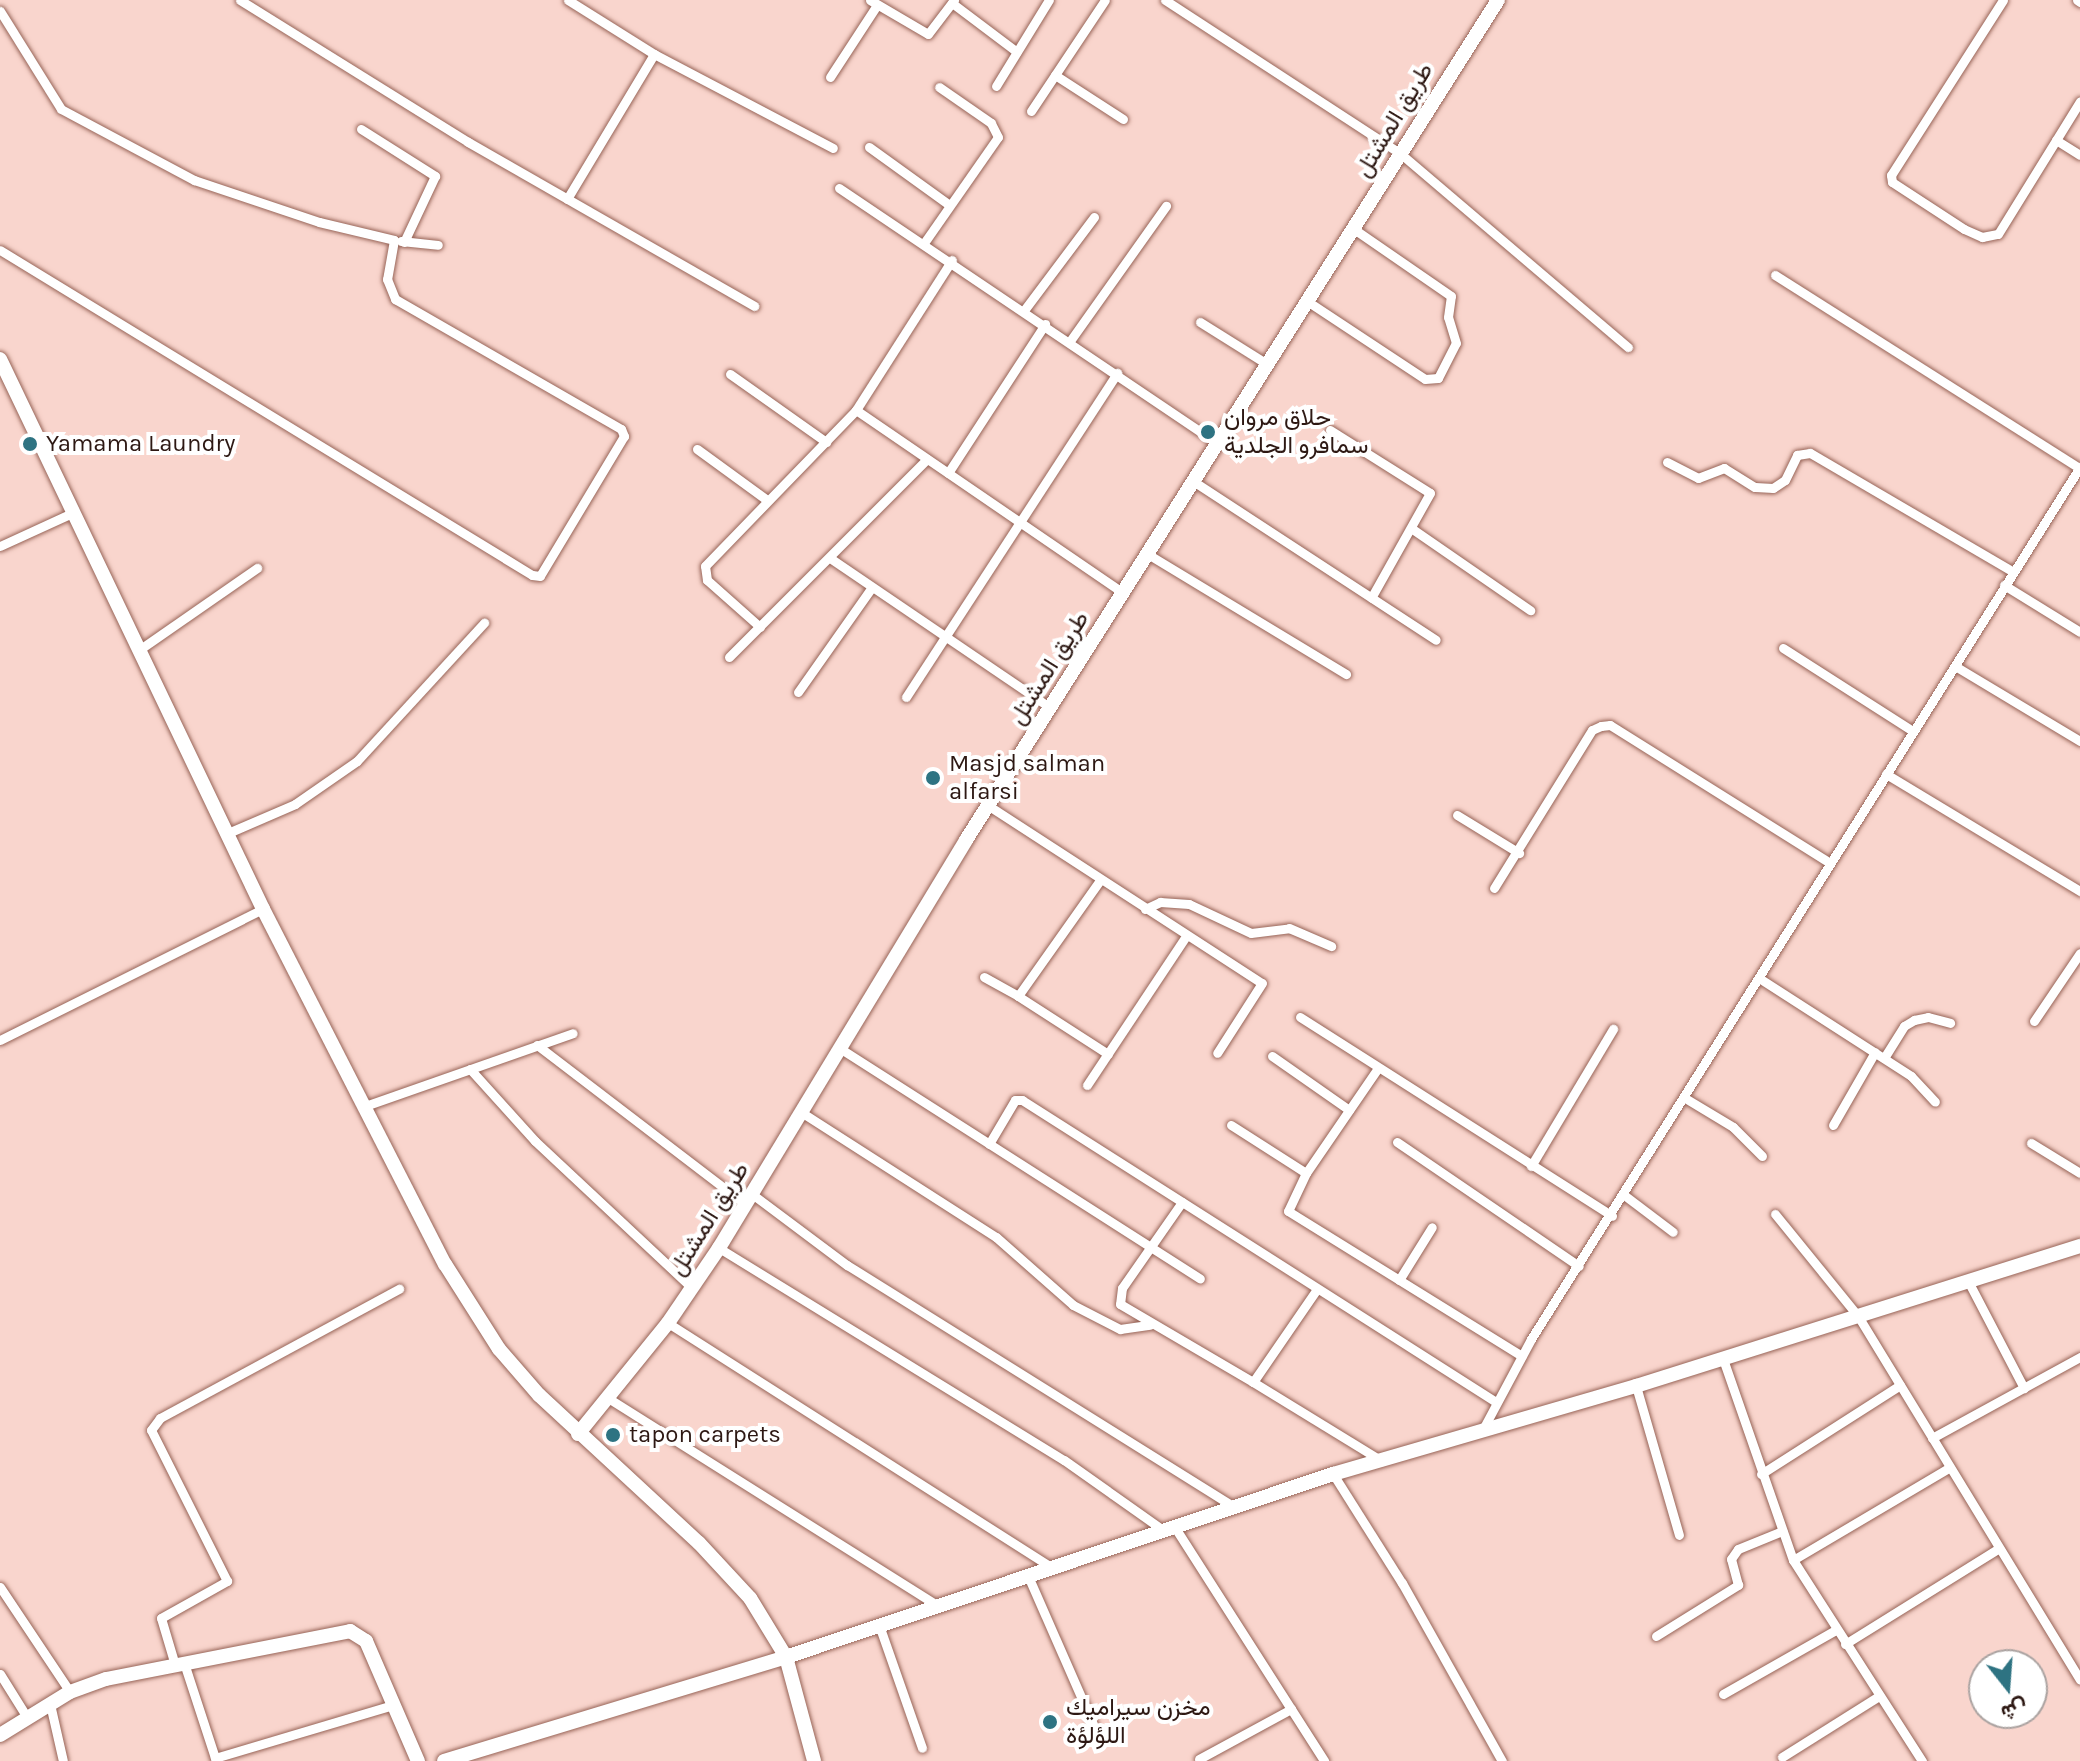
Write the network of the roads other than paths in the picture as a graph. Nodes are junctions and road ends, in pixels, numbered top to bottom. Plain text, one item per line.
1 (240, 0) edge
2 (568, 0) edge
3 (1049, 0) edge
4 (1105, 0) edge
5 (1165, 0) edge
6 (1498, 0) edge
7 (2003, 0) edge
8 (873, 2) edge
9 (953, 2) edge
10 (0, 11) edge
11 (1017, 52) junction
12 (654, 54) junction
13 (1055, 75) junction
14 (830, 77) dead end
15 (996, 86) dead end
16 (939, 87) dead end
17 (2080, 101) edge
18 (1031, 111) dead end
19 (1123, 119) dead end
20 (361, 129) dead end
21 (2056, 140) junction
22 (869, 147) dead end
23 (833, 148) dead end
24 (1401, 154) junction
25 (2080, 155) edge
26 (839, 188) dead end
27 (567, 199) junction
28 (948, 204) junction
29 (1166, 206) dead end
30 (1094, 217) dead end
31 (1354, 229) junction
32 (399, 241) junction
33 (924, 243) junction
34 (438, 245) dead end
35 (0, 250) edge
36 (952, 260) junction
37 (1775, 275) dead end
38 (1307, 301) junction
39 (754, 306) dead end
40 (1025, 309) junction
41 (1200, 322) dead end
42 (1045, 324) junction
43 (1070, 341) junction
44 (1628, 347) dead end
45 (1267, 364) junction
46 (3, 372) edge
47 (1117, 373) junction
48 (730, 374) dead end
49 (856, 410) junction
50 (1330, 430) dead end
51 (826, 442) junction
52 (1217, 443) junction
53 (697, 449) dead end
54 (927, 459) junction
55 (1667, 462) dead end
56 (2080, 468) edge
57 (948, 473) junction
58 (1193, 481) junction
59 (767, 500) junction
60 (72, 513) junction
61 (1019, 522) junction
62 (1411, 528) junction
63 (0, 546) edge
64 (1146, 553) junction
65 (830, 558) junction
66 (257, 568) dead end
67 (2012, 571) junction
68 (2004, 585) junction
69 (872, 587) junction
70 (1123, 593) junction
71 (1371, 598) junction
72 (1530, 610) dead end
73 (484, 623) dead end
74 (760, 627) junction
75 (2080, 632) edge
76 (944, 635) junction
77 (1436, 640) dead end
78 (1783, 648) dead end
79 (139, 650) junction
80 (729, 657) dead end
81 (1955, 666) junction
82 (1346, 674) dead end
83 (798, 692) dead end
84 (906, 697) dead end
85 (1051, 708) junction
86 (1913, 731) junction
87 (2080, 741) edge
88 (1886, 774) junction
89 (989, 806) junction
90 (1457, 815) dead end
91 (228, 833) junction
92 (1519, 853) junction
93 (1830, 863) junction
94 (1100, 880) junction
95 (1494, 888) dead end
96 (2080, 891) edge
97 (263, 909) junction
98 (1145, 909) junction
99 (1186, 936) junction
100 (1331, 946) dead end
101 (2080, 953) edge
102 (984, 977) dead end
103 (1759, 978) junction
104 (1018, 996) junction
105 (1300, 1017) dead end
106 (2034, 1021) dead end
107 (1950, 1023) dead end
108 (1613, 1029) dead end
109 (573, 1033) dead end
110 (0, 1040) edge
111 (537, 1045) junction
112 (841, 1049) junction
113 (1217, 1053) dead end
114 (1108, 1054) junction
115 (1880, 1055) junction
116 (1272, 1056) dead end
117 (1378, 1068) junction
118 (470, 1069) junction
119 (1087, 1085) dead end
120 (1685, 1098) junction
121 (1935, 1102) dead end
122 (365, 1106) junction
123 (1349, 1110) junction
124 (801, 1112) junction
125 (1231, 1125) dead end
126 (1833, 1125) dead end
127 (1397, 1142) dead end
128 (2031, 1143) dead end
129 (989, 1144) junction
130 (1762, 1156) dead end
131 (1531, 1166) junction
132 (1306, 1173) junction
133 (2080, 1173) edge
134 (1624, 1195) junction
135 (749, 1199) junction
136 (1182, 1202) junction
137 (1775, 1214) dead end
138 (1612, 1216) junction
139 (1432, 1227) dead end
140 (1673, 1232) dead end
141 (1149, 1246) junction
142 (719, 1248) junction
143 (2078, 1251) edge
144 (1579, 1266) junction
145 (1200, 1279) dead end
146 (1399, 1280) junction
147 (1968, 1281) junction
148 (692, 1288) junction
149 (399, 1289) dead end
150 (1317, 1289) junction
151 (1858, 1316) junction
152 (668, 1323) junction
153 (1150, 1325) junction
154 (1522, 1356) junction
155 (2080, 1357) edge
156 (1723, 1359) junction
157 (1253, 1382) junction
158 (1900, 1385) junction
159 (1636, 1386) junction
160 (2024, 1388) junction
161 (608, 1398) junction
162 (1496, 1402) junction
163 (1483, 1429) junction
164 (578, 1434) junction
165 (1932, 1438) junction
166 (1382, 1461) junction
167 (1950, 1467) junction
168 (1333, 1474) junction
169 (1761, 1474) junction
170 (1233, 1506) junction
171 (1168, 1528) junction
172 (1782, 1531) junction
173 (1679, 1535) dead end
174 (1999, 1548) junction
175 (1793, 1560) junction
176 (1053, 1568) junction
177 (1028, 1576) junction
178 (0, 1587) edge
179 (938, 1606) junction
180 (879, 1625) junction
181 (1834, 1631) junction
182 (1656, 1636) dead end
183 (1845, 1644) junction
184 (786, 1657) junction
185 (180, 1664) junction
186 (0, 1674) edge
187 (2080, 1679) edge
188 (70, 1692) junction
189 (1723, 1694) dead end
190 (1879, 1696) junction
191 (50, 1704) junction
192 (393, 1705) junction
193 (1291, 1709) junction
194 (28, 1719) junction
195 (1093, 1724) dead end
196 (0, 1735) edge
197 (922, 1748) dead end
198 (1782, 1757) dead end
199 (1199, 1759) dead end
200 (216, 1760) edge
201 (63, 1761) edge
202 (418, 1761) edge
203 (444, 1761) edge
204 (814, 1761) edge
205 (1324, 1761) edge
206 (1502, 1761) edge
207 (1922, 1761) edge

1 - 27 street
2 - 12 street
3 - 11 street
4 - 13 street
5 - 24 street
6 - 24 street, طريق المشتل
7 - 21 street
8 - 9 street
8 - 14 street
9 - 11 street
10 - 32 street
11 - 15 street
12 - 23 street
12 - 27 street
13 - 18 street
13 - 19 street
16 - 28 street
17 - 21 street
20 - 32 street
21 - 25 street
22 - 28 street
24 - 31 street, طريق المشتل
24 - 44 street
26 - 33 street
27 - 39 street
28 - 33 street
29 - 43 street
30 - 40 street
31 - 38 street, طريق المشتل
31 - 38 street
32 - 34 street
32 - 35 street
33 - 36 street
36 - 40 street
36 - 49 street
37 - 56 street
38 - 45 street, طريق المشتل
40 - 42 street
41 - 45 street
42 - 43 street
42 - 57 street
43 - 47 street
45 - 52 street, طريق المشتل
46 - 60 street
47 - 52 street
47 - 61 street
48 - 51 street
49 - 51 street
49 - 54 street
50 - 62 street
51 - 59 street
52 - 58 street, طريق المشتل
53 - 59 street
54 - 57 street
54 - 65 street
55 - 67 street
56 - 67 street
57 - 61 street
58 - 64 street, طريق المشتل
58 - 71 street
59 - 74 street
60 - 63 street
60 - 79 street
61 - 70 street
61 - 76 street
62 - 71 street
62 - 72 street
64 - 70 street, طريق المشتل
64 - 82 street
65 - 69 street
65 - 74 street
66 - 79 street
67 - 68 street
68 - 75 street
68 - 81 street
69 - 76 street
69 - 83 street
70 - 85 street, طريق المشتل
71 - 77 street
73 - 91 street
74 - 80 street
76 - 84 street
76 - 85 street
78 - 86 street
79 - 91 street
81 - 86 street
81 - 87 street
85 - 89 street, طريق المشتل
86 - 88 street
88 - 93 street
88 - 96 street
89 - 94 street
89 - 112 street, طريق المشتل
90 - 92 street
91 - 97 street
92 - 93 street
92 - 95 street
93 - 103 street
94 - 98 street
94 - 104 street
97 - 110 street
97 - 122 street
98 - 99 street
98 - 100 street
99 - 113 street
99 - 114 street
101 - 106 street
102 - 104 street
103 - 115 street
103 - 120 street
104 - 114 street
105 - 117 street
107 - 115 street
108 - 131 street
109 - 111 street
111 - 118 street
111 - 135 street
112 - 124 street, طريق المشتل
112 - 129 street
114 - 119 street
115 - 121 street
115 - 126 street
116 - 123 street
117 - 123 street
117 - 131 street
118 - 122 street
118 - 148 street
120 - 130 street
120 - 134 street
122 - 164 street
123 - 132 street
124 - 135 street, طريق المشتل
124 - 153 street
125 - 132 street
127 - 144 street
128 - 133 street
129 - 136 street
129 - 141 street
131 - 138 street
132 - 146 street
134 - 138 street
134 - 140 street
135 - 142 street, طريق المشتل
135 - 170 street
136 - 141 street
136 - 150 street
137 - 151 street
138 - 144 street
139 - 146 street
141 - 145 street
141 - 153 street
142 - 148 street, طريق المشتل
142 - 171 street
143 - 147 street
144 - 154 street
146 - 154 street
147 - 151 street
147 - 160 street
148 - 152 street, طريق المشتل
149 - 185 street
150 - 157 street
150 - 162 street
151 - 156 street
151 - 158 street
152 - 161 street, طريق المشتل
152 - 176 street
153 - 157 street
154 - 162 street
155 - 160 street
156 - 159 street
156 - 169 street
157 - 166 street
158 - 165 street
158 - 169 street
159 - 163 street
159 - 173 street
160 - 165 street
161 - 164 street, طريق المشتل
161 - 179 street
162 - 163 street
163 - 166 street
164 - 184 street
165 - 167 street
166 - 168 street
167 - 174 street
167 - 175 street
168 - 170 street
168 - 206 street
169 - 172 street
170 - 171 street
171 - 176 street
171 - 193 street
172 - 175 street
172 - 182 street
174 - 183 street
174 - 187 street
175 - 181 street
176 - 177 street
177 - 179 street
177 - 195 street
178 - 188 street
179 - 180 street
180 - 184 street
180 - 197 street
181 - 183 street
181 - 189 street
183 - 190 street
184 - 203 street
184 - 204 street
185 - 188 street
185 - 192 street
185 - 200 street
186 - 194 street
188 - 191 street
190 - 198 street
190 - 207 street
191 - 194 street
191 - 201 street
192 - 200 street
192 - 202 street
193 - 199 street
193 - 205 street
194 - 196 street

